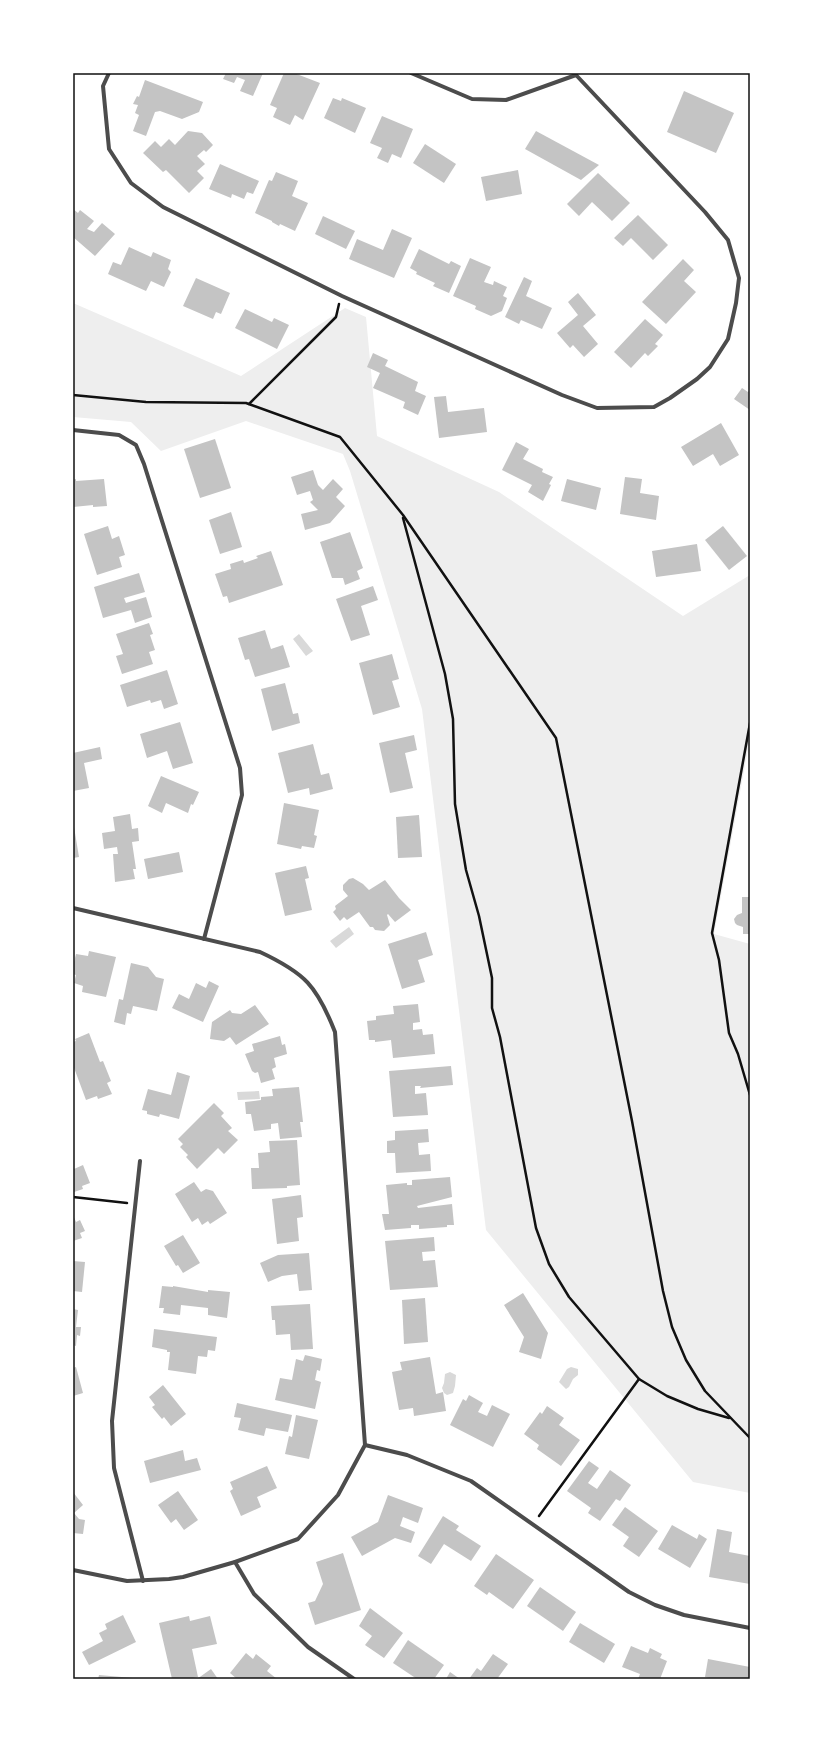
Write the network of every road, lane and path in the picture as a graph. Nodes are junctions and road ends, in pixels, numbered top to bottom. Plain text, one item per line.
1 (109, 73) edge
2 (411, 73) edge
3 (576, 74) edge
4 (342, 296) junction
5 (73, 395) edge
6 (250, 404) junction
7 (73, 430) edge
8 (403, 515) junction
9 (750, 722) edge
10 (73, 908) edge
11 (204, 938) junction
12 (750, 1095) edge
13 (140, 1161) dead end
14 (73, 1197) edge
15 (135, 1204) junction
16 (639, 1379) junction
17 (730, 1418) junction
18 (750, 1438) edge
19 (365, 1445) junction
20 (533, 1524) junction
21 (236, 1562) junction
22 (73, 1570) edge
23 (143, 1581) junction
24 (750, 1628) edge
25 (354, 1679) edge

1 - 4 street
2 - 3 street
3 - 4 street
4 - 6 path
5 - 6 path
6 - 8 path
7 - 11 street
8 - 16 path
8 - 17 path
9 - 12 path
10 - 11 street
11 - 19 street
13 - 15 street
14 - 15 path
15 - 23 street
16 - 17 path
16 - 20 path
17 - 18 path
19 - 20 street
19 - 21 street
20 - 24 street
21 - 23 street
21 - 25 street
22 - 23 street

